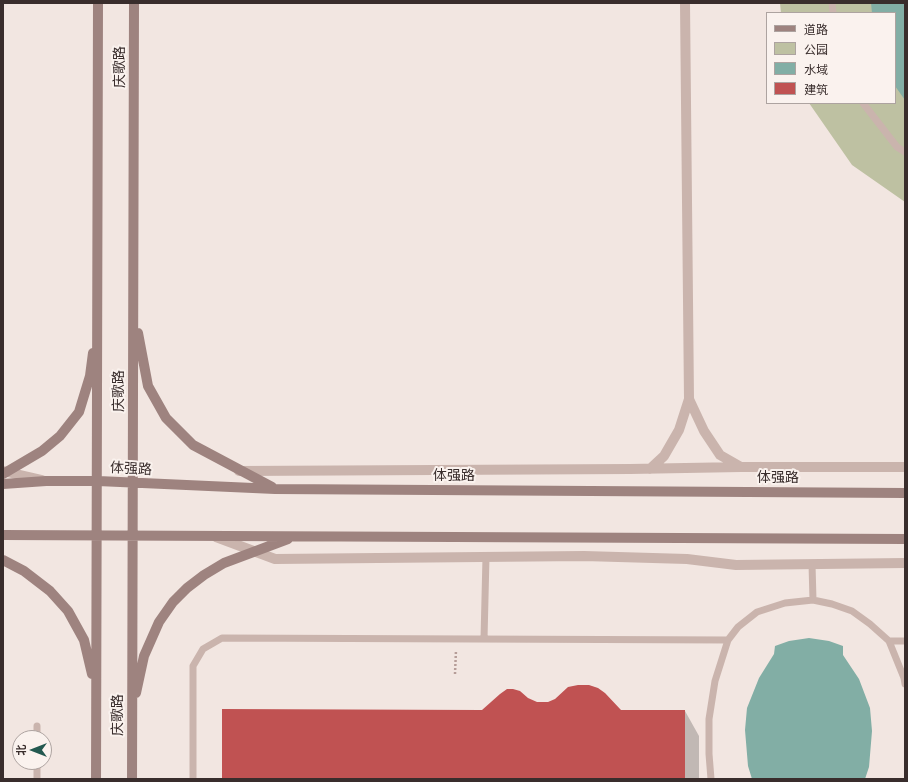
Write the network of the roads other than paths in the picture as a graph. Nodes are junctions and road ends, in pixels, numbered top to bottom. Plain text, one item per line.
1 (98, 3) edge
2 (134, 3) edge
3 (685, 3) edge
4 (865, 104) edge
5 (905, 152) edge
6 (133, 309) junction
7 (98, 310) junction
8 (689, 399) junction
9 (741, 467) junction
10 (905, 467) edge
11 (650, 469) junction
12 (239, 471) junction
13 (5, 473) edge
14 (46, 481) junction
15 (98, 481) junction
16 (133, 483) junction
17 (3, 484) edge
18 (275, 489) junction
19 (905, 492) edge
20 (3, 535) edge
21 (98, 536) junction
22 (133, 536) junction
23 (216, 537) junction
24 (295, 537) junction
25 (905, 540) edge
26 (256, 552) junction
27 (486, 557) junction
28 (3, 560) edge
29 (905, 563) edge
30 (812, 564) junction
31 (813, 600) junction
32 (484, 639) junction
33 (728, 640) junction
34 (889, 641) junction
35 (905, 641) edge
36 (905, 684) edge
37 (97, 710) junction
38 (132, 710) junction
39 (37, 726) dead end
40 (37, 730) edge
41 (96, 779) edge
42 (132, 779) edge
43 (193, 779) edge
44 (711, 779) edge

1 - 7 main road, 庆歌路
2 - 6 main road, 庆歌路
3 - 8 street
4 - 5 lane
6 - 12 main road
6 - 16 main road, 庆歌路
7 - 13 main road
7 - 15 main road, 庆歌路
8 - 9 street
8 - 11 street
9 - 10 street
9 - 11 street
11 - 12 street
12 - 18 main road
13 - 14 street
14 - 15 main road, 体强路
14 - 17 main road, 体强路
15 - 16 main road, 体强路
15 - 21 main road, 庆歌路
16 - 18 main road, 体强路
16 - 22 main road, 庆歌路
18 - 19 main road, 体强路
20 - 21 main road
21 - 22 main road
21 - 37 main road, 庆歌路
22 - 23 main road
22 - 38 main road, 庆歌路
23 - 24 main road
23 - 26 street
24 - 25 main road
24 - 26 main road
26 - 27 street
26 - 38 main road
27 - 30 street
27 - 32 lane
28 - 37 main road
29 - 30 street
30 - 31 lane
31 - 33 lane
31 - 34 lane
32 - 33 lane
32 - 43 lane
33 - 44 lane
34 - 35 lane
34 - 36 lane
37 - 41 main road, 庆歌路
38 - 42 main road, 庆歌路
39 - 40 lane

